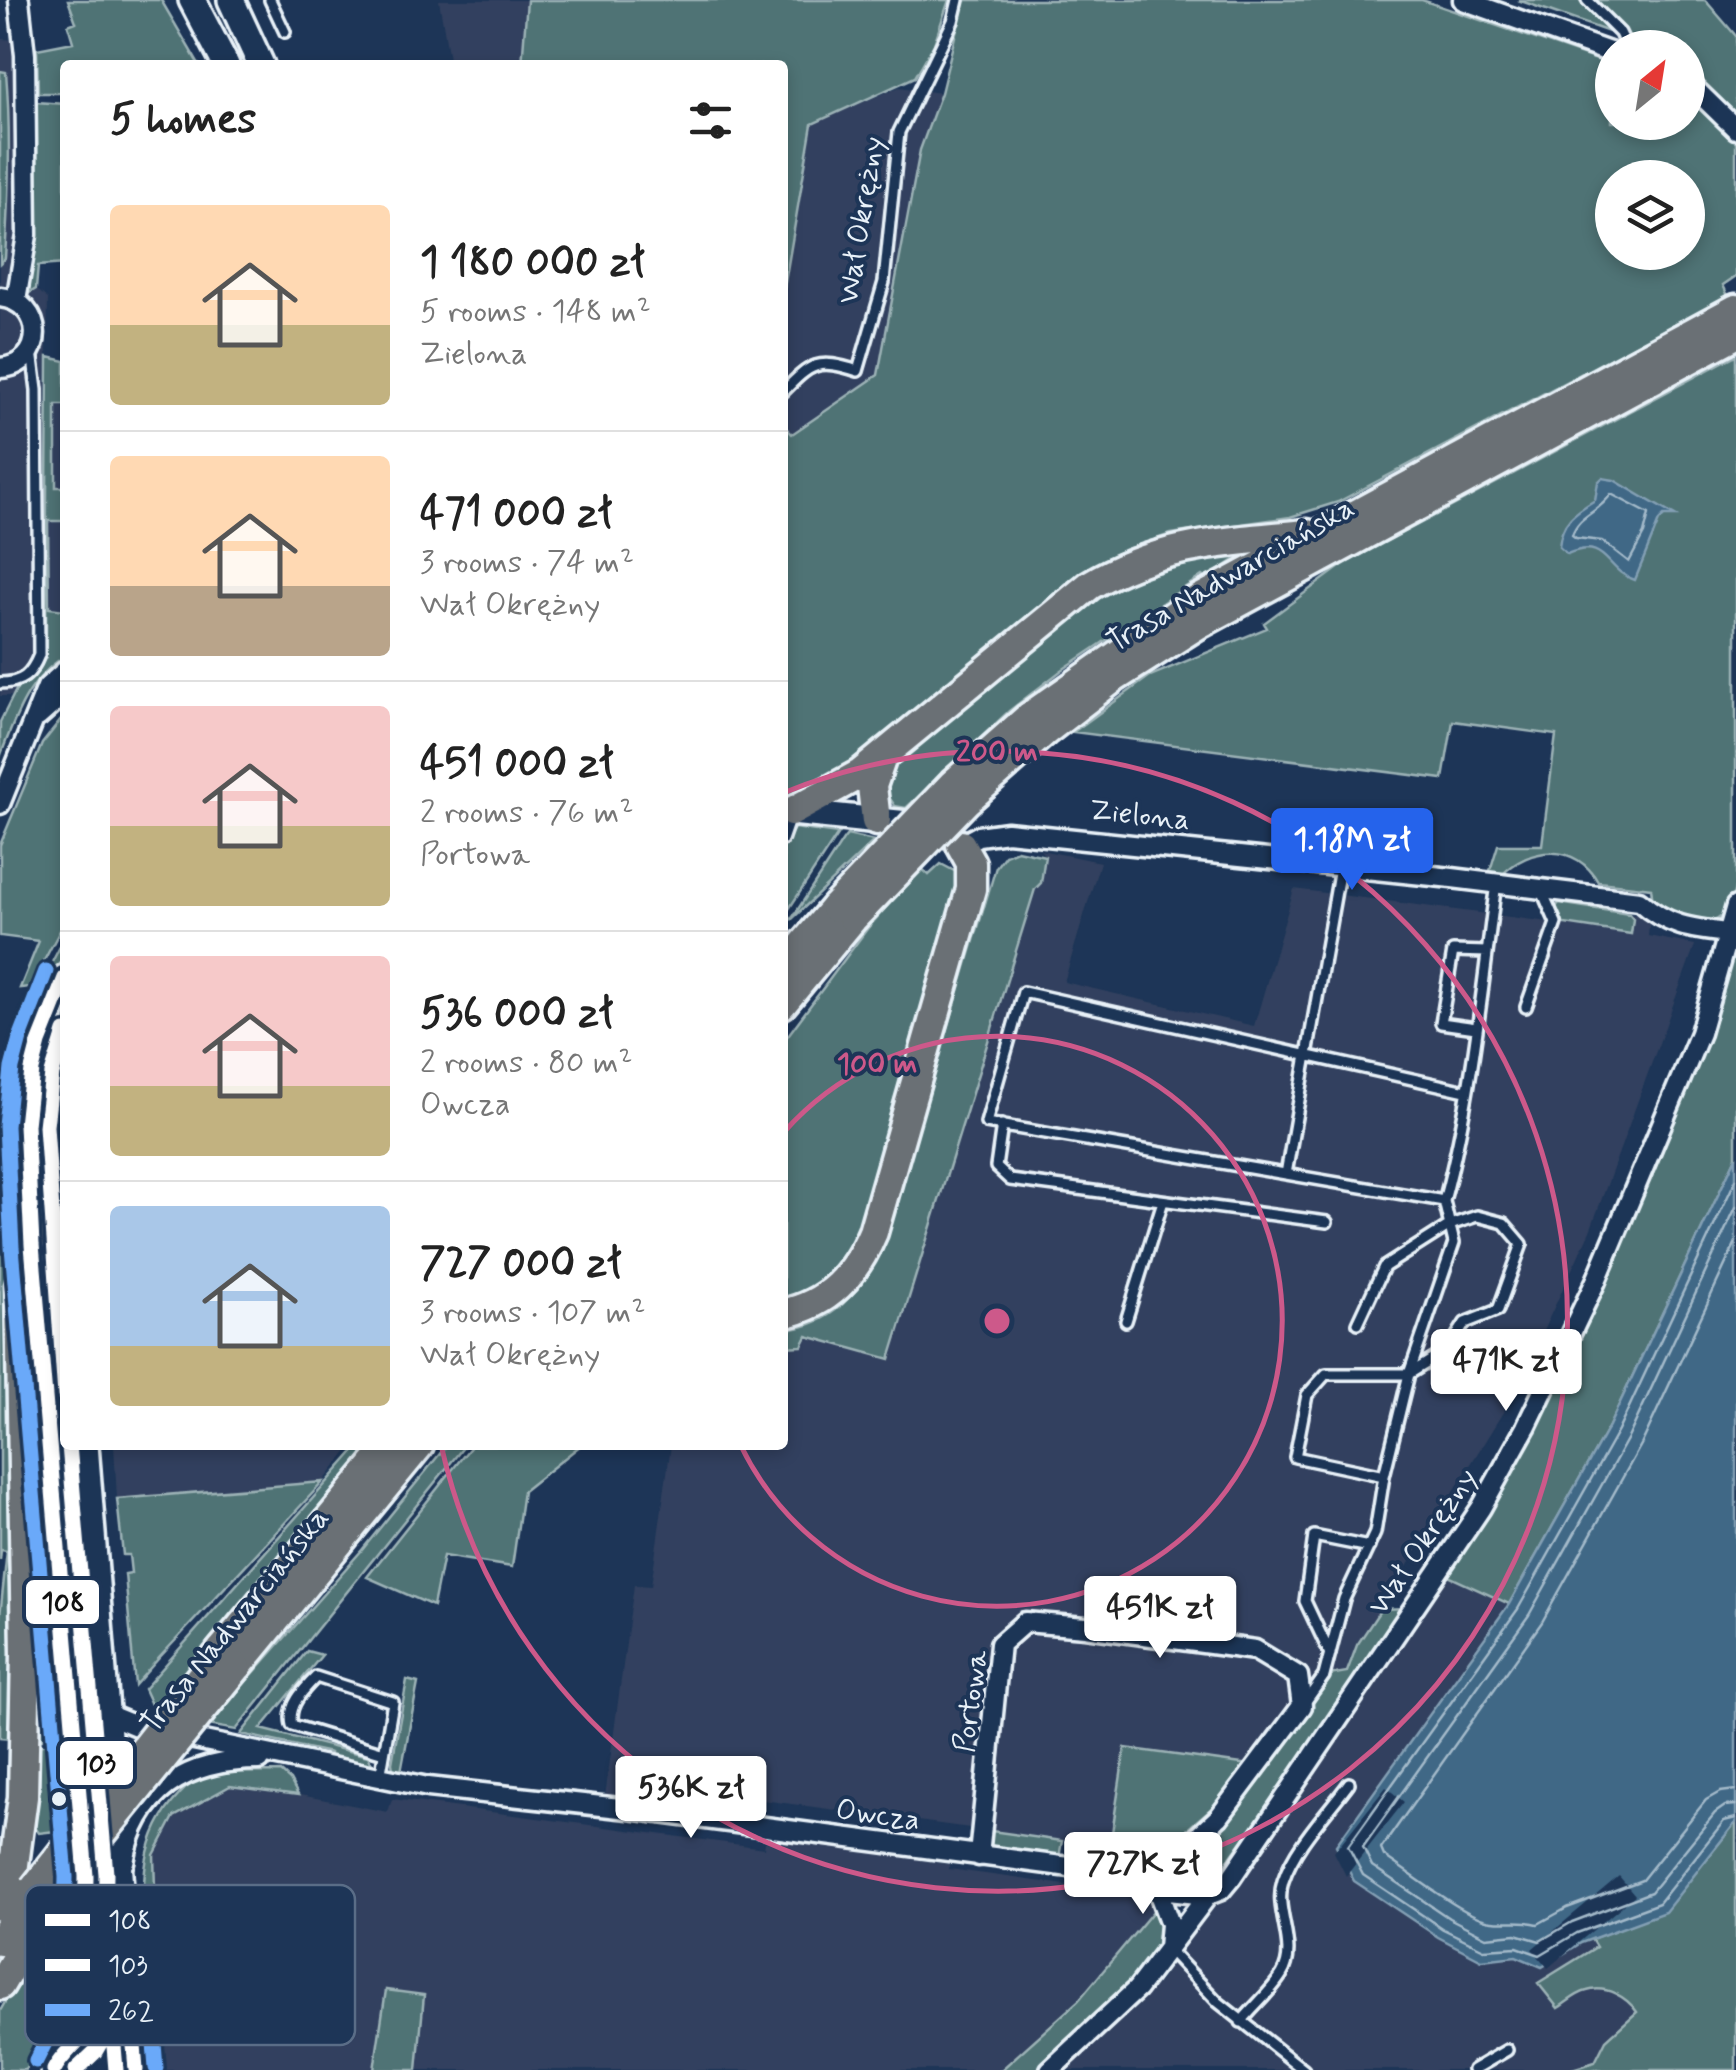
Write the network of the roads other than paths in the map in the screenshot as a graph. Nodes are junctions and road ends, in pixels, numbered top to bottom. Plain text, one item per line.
1 (18, 0) edge
2 (192, 0) edge
3 (231, 0) edge
4 (270, 0) edge
5 (958, 0) edge
6 (1463, 0) edge
7 (1587, 0) edge
8 (1617, 30) edge
9 (285, 32) dead end
10 (1595, 48) edge
11 (223, 60) edge
12 (260, 60) edge
13 (1705, 100) edge
14 (1736, 128) edge
15 (8, 299) edge
16 (1736, 309) edge
17 (1736, 334) edge
18 (32, 350) junction
19 (0, 368) edge
20 (788, 387) edge
21 (1351, 528) junction
22 (1319, 533) junction
23 (60, 675) edge
24 (0, 684) edge
25 (60, 698) edge
26 (34, 721) junction
27 (1036, 724) junction
28 (882, 756) junction
29 (0, 804) edge
30 (788, 811) edge
31 (788, 812) edge
32 (876, 821) junction
33 (961, 846) junction
34 (1340, 868) junction
35 (1496, 883) junction
36 (1541, 889) junction
37 (1736, 906) edge
38 (844, 912) junction
39 (1728, 933) junction
40 (1486, 952) junction
41 (788, 964) edge
42 (60, 990) edge
43 (788, 995) edge
44 (1526, 1007) dead end
45 (1476, 1028) junction
46 (1306, 1055) junction
47 (1466, 1091) junction
48 (1002, 1125) junction
49 (1286, 1174) junction
50 (1163, 1201) junction
51 (1444, 1201) junction
52 (1327, 1222) dead end
53 (1450, 1225) junction
54 (32, 1231) junction
55 (788, 1312) edge
56 (1126, 1321) dead end
57 (1358, 1323) dead end
58 (1409, 1374) junction
59 (85, 1450) edge
60 (387, 1450) edge
61 (415, 1450) edge
62 (1384, 1476) junction
63 (1369, 1547) junction
64 (1330, 1654) junction
65 (229, 1659) junction
66 (1302, 1706) junction
67 (106, 1714) junction
68 (384, 1754) junction
69 (296, 1760) junction
70 (380, 1778) junction
71 (1348, 1782) dead end
72 (980, 1856) junction
73 (1153, 1878) junction
74 (121, 1879) junction
75 (31, 1885) edge
76 (34, 1885) edge
77 (86, 1885) edge
78 (121, 1885) edge
79 (25, 1892) edge
80 (1208, 1895) junction
81 (25, 1899) edge
82 (0, 1906) edge
83 (25, 1908) edge
84 (0, 1941) edge
85 (1168, 1949) junction
86 (0, 1986) edge
87 (1241, 2022) junction
88 (71, 2045) edge
89 (120, 2045) edge
90 (1506, 2050) dead end
91 (136, 2067) edge
92 (54, 2068) edge
93 (1050, 2070) edge
94 (1304, 2070) edge
95 (1473, 2070) edge

1 - 15 street
2 - 11 main road
3 - 12 main road
4 - 9 lane
5 - 20 lane, Wał Okrężny
6 - 10 street
7 - 8 lane
13 - 14 street
15 - 18 street
16 - 21 main road, Trasa Nadwarciańska
17 - 21 main road, Trasa Nadwarciańska
18 - 19 street
18 - 24 lane
21 - 22 main road, Trasa Nadwarciańska
21 - 27 main road, Trasa Nadwarciańska
22 - 27 main road, Trasa Nadwarciańska
22 - 28 main road
23 - 26 street
25 - 26 street
26 - 29 street
27 - 38 main road, Trasa Nadwarciańska, bridge
28 - 30 main road
28 - 32 main road
31 - 32 main road
32 - 33 main road
33 - 34 street, Zielona
33 - 55 main road
34 - 35 street, Zielona
34 - 46 lane
35 - 36 street, Zielona
35 - 40 lane
36 - 39 street, Zielona
36 - 44 lane
37 - 39 street, Wał Okrężny
38 - 41 main road, Trasa Nadwarciańska
38 - 43 main road, Trasa Nadwarciańska
39 - 80 street, Wał Okrężny
40 - 45 lane
40 - 45 lane
42 - 54 main road
45 - 47 lane
46 - 47 lane
46 - 48 lane
46 - 49 lane
47 - 51 lane
48 - 49 lane
48 - 50 lane
49 - 51 lane
50 - 52 lane
50 - 56 lane
51 - 53 lane
53 - 57 lane
53 - 58 lane
53 - 58 lane
54 - 75 main road
54 - 77 main road
58 - 62 lane
58 - 62 lane
59 - 67 main road
60 - 65 main road, Trasa Nadwarciańska
61 - 65 main road, Trasa Nadwarciańska
62 - 63 lane
63 - 64 lane
63 - 64 lane
64 - 66 lane
65 - 76 main road, Trasa Nadwarciańska, bridge
66 - 72 street, Portowa
66 - 73 street
67 - 69 street, Owcza
67 - 74 main road
68 - 68 lane
68 - 70 lane
69 - 70 street, Owcza
69 - 74 street, Owcza
70 - 72 street, Owcza
71 - 87 lane
72 - 73 street, Owcza
73 - 80 street
73 - 85 street
74 - 78 main road
79 - 82 main road
80 - 85 street, Wał Okrężny
81 - 84 main road, Trasa Nadwarciańska
83 - 86 main road, Trasa Nadwarciańska
85 - 87 lane
85 - 93 street, Wał Okrężny
87 - 94 lane
88 - 92 main road
89 - 91 main road
90 - 95 lane

